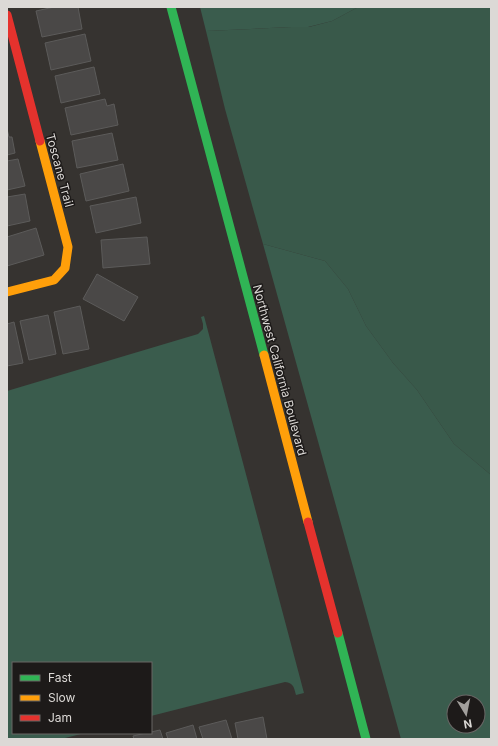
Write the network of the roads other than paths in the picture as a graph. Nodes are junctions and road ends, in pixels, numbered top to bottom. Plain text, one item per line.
1 (171, 7) edge
2 (7, 15) edge
3 (7, 292) edge
4 (366, 739) edge

1 - 4 street, Northwest California Boulevard
2 - 3 street, Toscane Trail

